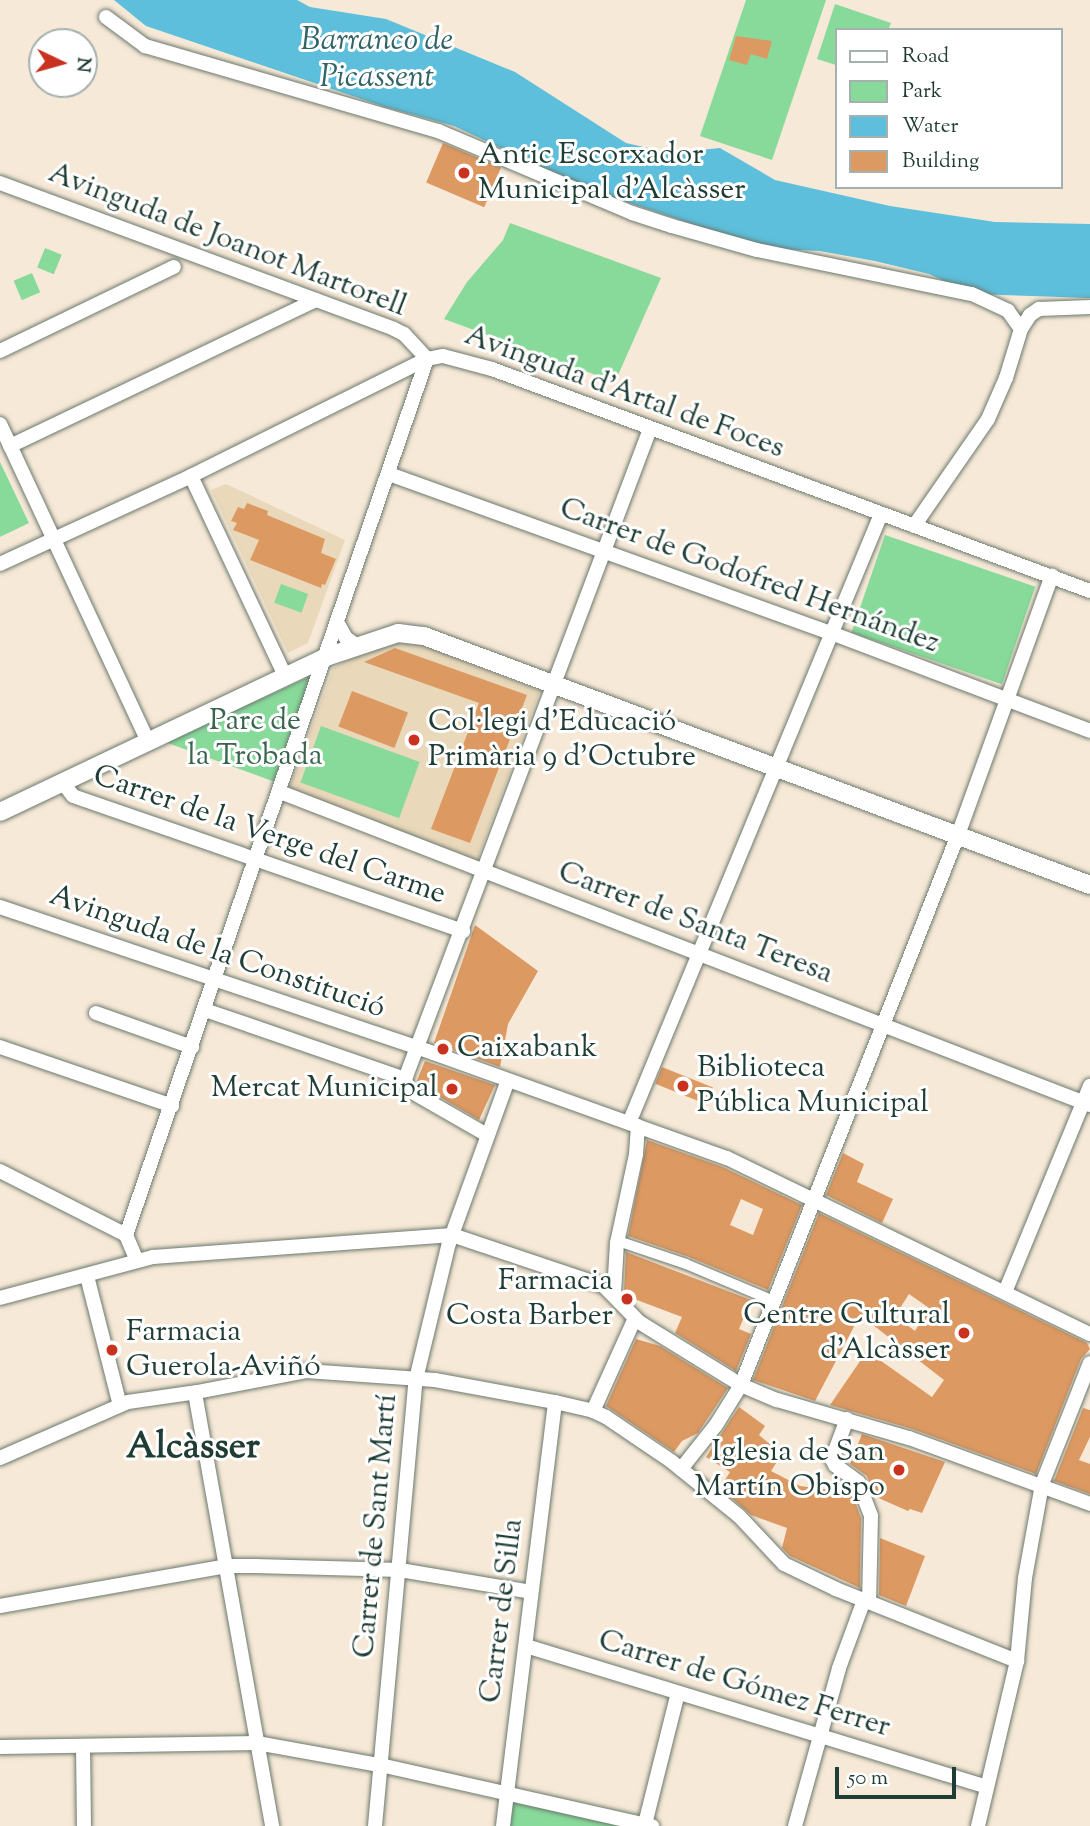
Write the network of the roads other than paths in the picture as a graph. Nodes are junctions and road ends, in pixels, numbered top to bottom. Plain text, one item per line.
1 (106, 17) dead end
2 (0, 183) edge
3 (174, 267) dead end
4 (316, 300) junction
5 (1090, 307) edge
6 (1021, 329) junction
7 (0, 351) edge
8 (427, 359) junction
9 (0, 424) edge
10 (650, 429) junction
11 (10, 446) junction
12 (389, 474) junction
13 (191, 476) junction
14 (881, 514) junction
15 (914, 526) junction
16 (54, 539) junction
17 (603, 551) junction
18 (0, 564) edge
19 (1052, 576) junction
20 (1090, 591) edge
21 (337, 621) junction
22 (831, 633) junction
23 (357, 646) junction
24 (326, 657) junction
25 (285, 676) junction
26 (553, 685) junction
27 (1005, 699) junction
28 (1090, 732) edge
29 (148, 741) junction
30 (776, 768) junction
31 (63, 783) junction
32 (280, 792) junction
33 (0, 812) edge
34 (958, 835) junction
35 (256, 859) junction
36 (486, 871) junction
37 (1090, 885) edge
38 (0, 907) edge
39 (463, 931) junction
40 (698, 953) junction
41 (215, 981) junction
42 (205, 1010) junction
43 (96, 1013) dead end
44 (884, 1026) junction
45 (0, 1047) edge
46 (192, 1047) junction
47 (418, 1048) junction
48 (405, 1079) junction
49 (508, 1080) junction
50 (1090, 1086) edge
51 (1087, 1104) edge
52 (172, 1106) junction
53 (634, 1124) junction
54 (487, 1135) junction
55 (0, 1171) edge
56 (813, 1200) junction
57 (125, 1235) junction
58 (452, 1235) junction
59 (618, 1241) junction
60 (136, 1261) junction
61 (87, 1276) junction
62 (1005, 1292) junction
63 (614, 1293) junction
64 (0, 1298) edge
65 (774, 1301) junction
66 (635, 1318) junction
67 (1090, 1334) edge
68 (1090, 1363) edge
69 (416, 1379) junction
70 (741, 1385) junction
71 (195, 1393) junction
72 (555, 1402) junction
73 (120, 1405) junction
74 (593, 1411) junction
75 (847, 1419) junction
76 (0, 1458) edge
77 (681, 1469) junction
78 (1042, 1488) junction
79 (1090, 1504) edge
80 (227, 1566) junction
81 (400, 1570) junction
82 (531, 1592) junction
83 (867, 1601) junction
84 (0, 1606) edge
85 (526, 1646) junction
86 (1017, 1661) junction
87 (678, 1693) junction
88 (820, 1734) junction
89 (257, 1743) junction
90 (83, 1746) junction
91 (0, 1747) edge
92 (381, 1765) junction
93 (987, 1787) junction
94 (506, 1791) junction
95 (648, 1825) edge
96 (84, 1826) edge
97 (272, 1826) edge
98 (375, 1826) edge
99 (503, 1826) edge
100 (795, 1826) edge
101 (978, 1826) edge

1 - 6 street
2 - 4 street, Avinguda de Joanot Martorell
3 - 7 street
4 - 8 street, Avinguda de Joanot Martorell
4 - 11 street
5 - 6 street
6 - 15 street
8 - 10 street, Avinguda d'Artal de Foces
8 - 12 street
8 - 13 street, Avinguda d'Artal de Foces
9 - 11 street
10 - 14 street, Avinguda d'Artal de Foces
10 - 17 street
11 - 16 street
12 - 17 street, Carrer de Godofred Hernández
12 - 21 street
13 - 16 street, Avinguda d'Artal de Foces
13 - 25 street
14 - 15 street, Avinguda d'Artal de Foces
14 - 22 street
15 - 19 street, Avinguda d'Artal de Foces
16 - 18 street, Avinguda d'Artal de Foces
16 - 29 street
17 - 22 street, Carrer de Godofred Hernández
17 - 26 street
19 - 20 street, Avinguda d'Artal de Foces
19 - 27 street
21 - 23 street
21 - 24 street
22 - 27 street, Carrer de Godofred Hernández
22 - 30 street
23 - 24 street
23 - 26 street
24 - 25 street
24 - 32 street
25 - 29 street
26 - 30 street
26 - 36 street
27 - 28 street, Carrer de Godofred Hernández
27 - 34 street
29 - 31 street
30 - 34 street
30 - 40 street
31 - 33 street
31 - 35 street, Carrer de la Verge del Carme
32 - 35 street
32 - 36 street, Carrer de Santa Teresa
34 - 37 street
34 - 44 street
35 - 39 street, Carrer de la Verge del Carme
35 - 41 street
36 - 39 street
36 - 40 street, Carrer de Santa Teresa
38 - 41 street, Avinguda de la Constitució
39 - 47 street
40 - 44 street, Carrer de Santa Teresa
40 - 53 street
41 - 42 street
41 - 47 street, Avinguda de la Constitució
42 - 46 street
42 - 48 street, Avinguda de la Constitució
43 - 46 street
44 - 51 street, Carrer de Santa Teresa
44 - 56 street
45 - 52 street
46 - 52 street
47 - 48 street
47 - 49 street, Avinguda de la Constitució
48 - 54 street
49 - 53 street, Avinguda de la Constitució
49 - 54 street, Carrer de Sant Martí
50 - 51 street
51 - 62 street
52 - 57 street
53 - 56 street, Avinguda de la Constitució
53 - 59 street
54 - 58 street, Carrer de Sant Martí
55 - 57 street
56 - 62 street, Avinguda de la Constitució
56 - 65 street
57 - 60 street
58 - 60 street
58 - 63 street
58 - 69 street, Carrer de Sant Martí
59 - 63 street
59 - 65 street
60 - 61 street
61 - 64 street
61 - 73 street
62 - 67 street, Avinguda de la Constitució
63 - 66 street
65 - 70 street
66 - 70 street
66 - 74 street
68 - 78 street
69 - 71 street
69 - 72 street
69 - 81 street, Carrer de Sant Martí
70 - 75 street
70 - 77 street
71 - 73 street
71 - 80 street
72 - 74 street
72 - 82 street, Carrer de Silla
73 - 76 street
74 - 77 street
75 - 78 street
75 - 83 street
77 - 83 street
78 - 79 street
78 - 86 street
80 - 81 street
80 - 84 street
80 - 89 street
81 - 82 street
81 - 92 street, Carrer de Sant Martí
82 - 85 street, Carrer de Silla
83 - 86 street
83 - 88 street
85 - 87 street, Carrer de Gómez Ferrer
85 - 94 street, Carrer de Silla
86 - 93 street
87 - 88 street, Carrer de Gómez Ferrer
87 - 95 street
88 - 93 street, Carrer de Gómez Ferrer
88 - 100 street
89 - 90 street
89 - 92 street
89 - 97 street
90 - 91 street
90 - 96 street
92 - 94 street
92 - 98 street, Carrer de Sant Martí
93 - 101 street
94 - 95 street
94 - 99 street, Carrer de Silla

